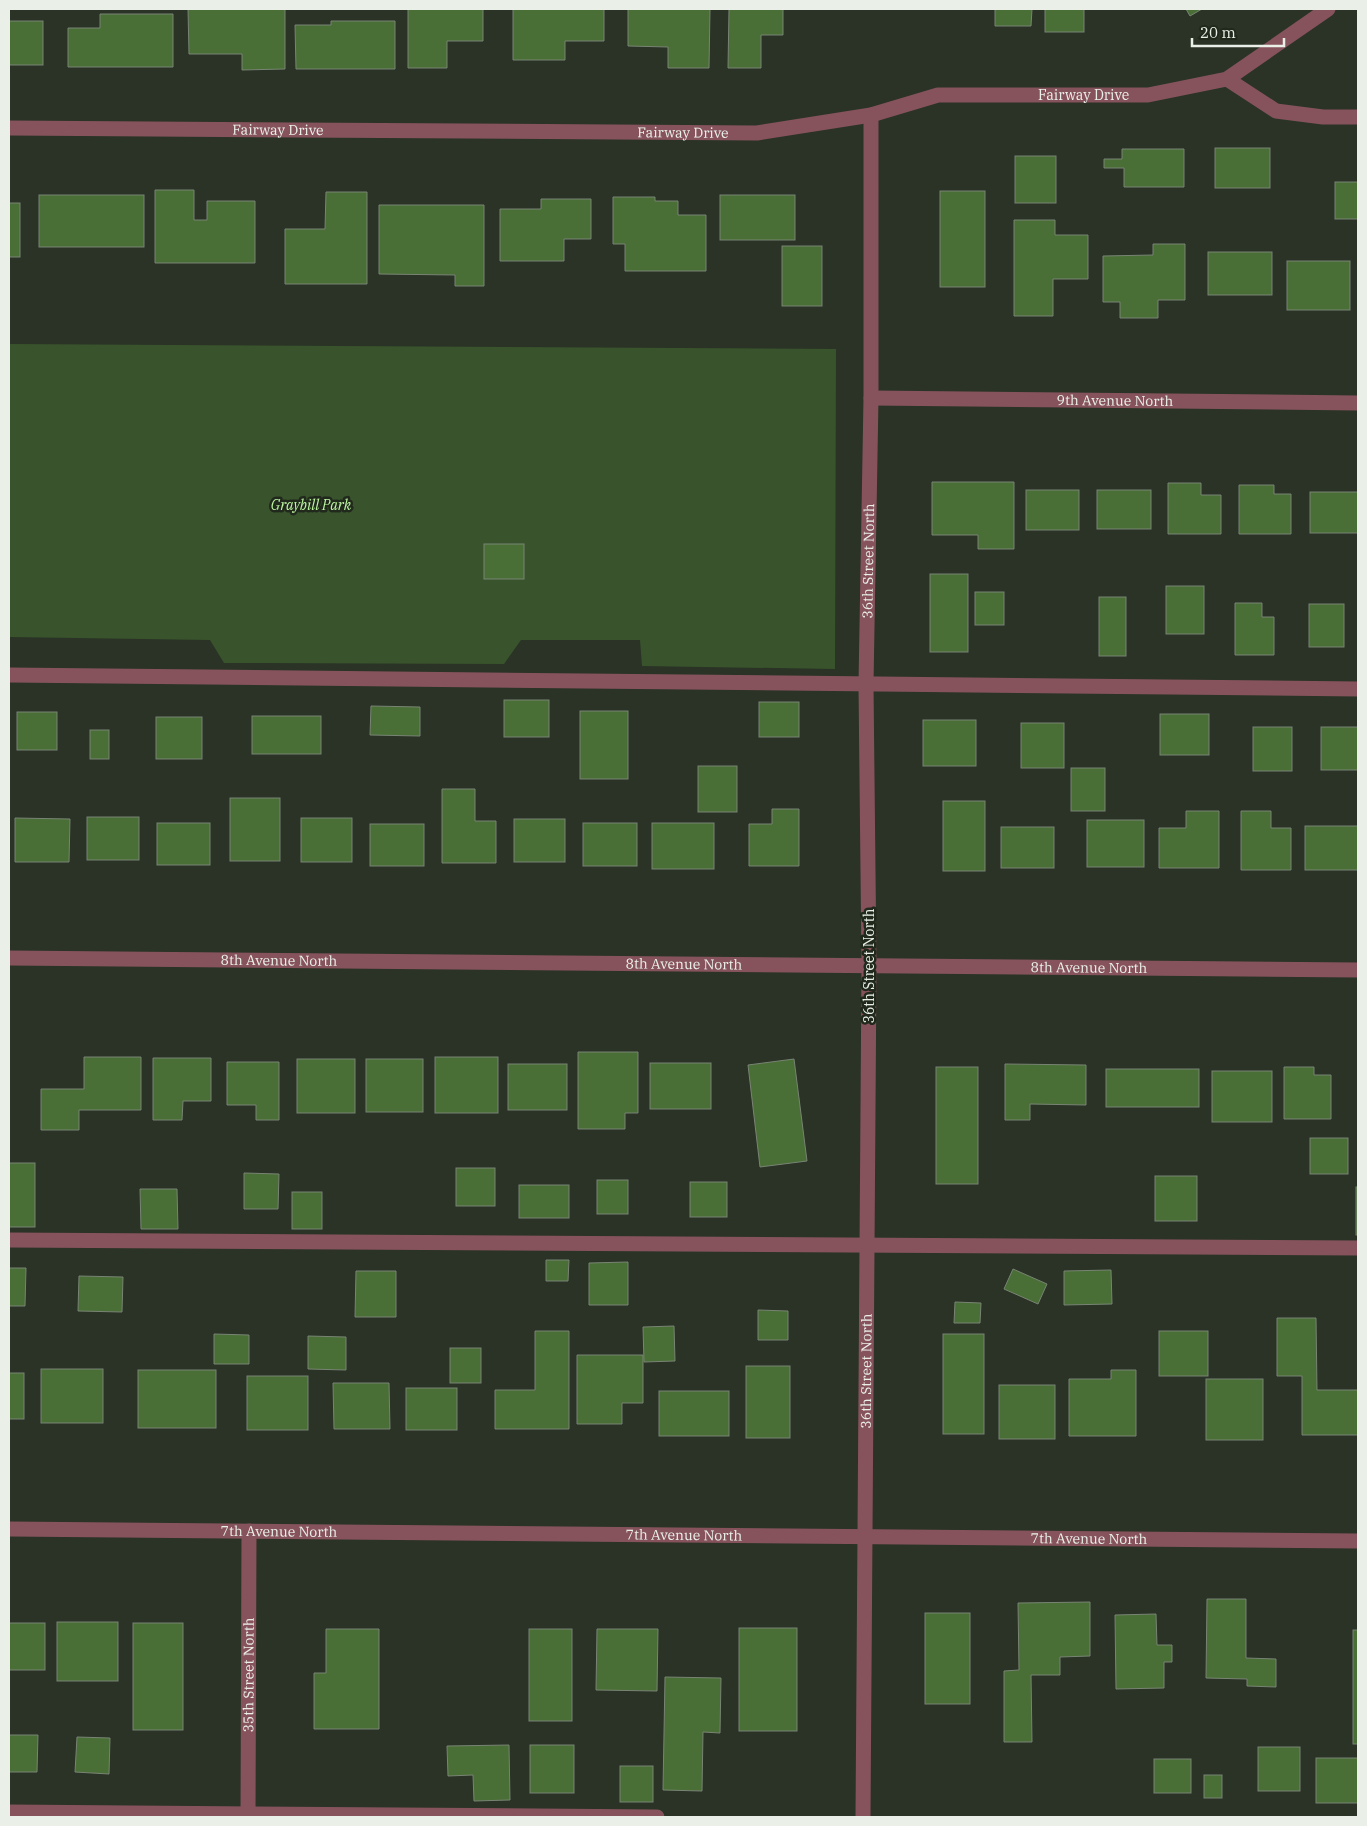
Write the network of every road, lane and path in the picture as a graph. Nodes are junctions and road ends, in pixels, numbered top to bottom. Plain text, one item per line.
1 (1328, 9) edge
2 (1227, 79) junction
3 (871, 115) junction
4 (1358, 117) edge
5 (9, 128) edge
6 (871, 398) junction
7 (1358, 403) edge
8 (9, 675) edge
9 (866, 684) junction
10 (1358, 689) edge
11 (9, 958) edge
12 (869, 965) junction
13 (1358, 970) edge
14 (9, 1240) edge
15 (867, 1246) junction
16 (1358, 1248) edge
17 (9, 1529) edge
18 (248, 1531) junction
19 (864, 1536) junction
20 (1358, 1541) edge
21 (9, 1812) edge
22 (248, 1816) edge
23 (657, 1817) edge
24 (863, 1817) edge

1 - 2 street, Fairway Drive
2 - 3 street, Fairway Drive
2 - 4 street
3 - 5 street, Fairway Drive
3 - 6 street, 36th Street North
6 - 7 street, 9th Avenue North
6 - 9 street, 36th Street North
8 - 9 street
9 - 10 street
9 - 12 street, 36th Street North
11 - 12 street, 8th Avenue North
12 - 13 street, 8th Avenue North
12 - 15 street, 36th Street North
14 - 15 street
15 - 16 street
15 - 19 street, 36th Street North
17 - 18 street, 7th Avenue North
18 - 19 street, 7th Avenue North
18 - 22 street, 35th Street North
19 - 20 street, 7th Avenue North
19 - 24 street, 36th Street North
21 - 22 street
22 - 23 street

